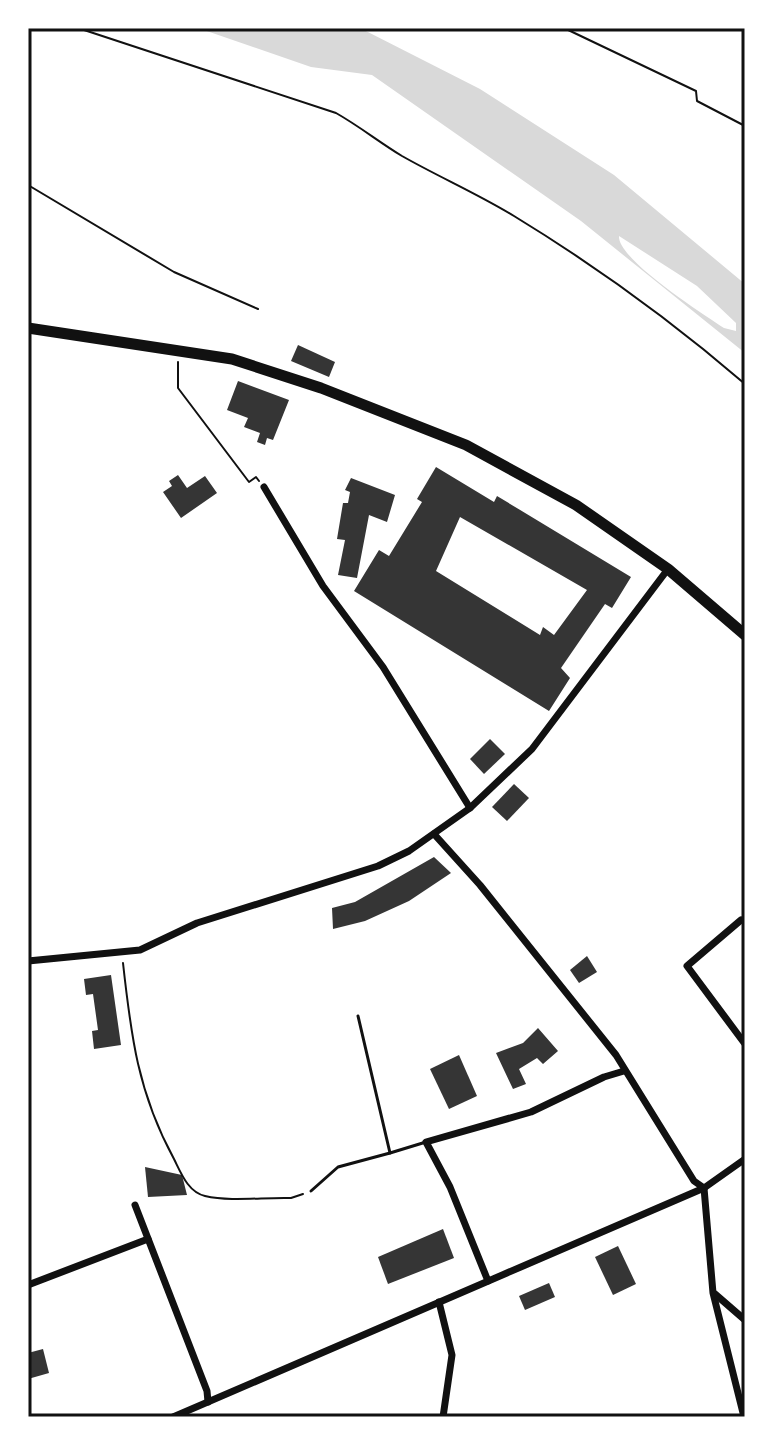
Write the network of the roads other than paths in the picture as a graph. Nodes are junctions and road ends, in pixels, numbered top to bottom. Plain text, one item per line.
1 (28, 328) edge
2 (264, 487) road end
3 (668, 569) junction
4 (745, 635) edge
5 (470, 808) junction
6 (434, 834) junction
7 (741, 920) dead end
8 (28, 961) edge
9 (358, 1016) dead end
10 (745, 1044) edge
11 (624, 1071) junction
12 (426, 1142) junction
13 (390, 1153) junction
14 (745, 1159) edge
15 (704, 1188) junction
16 (311, 1191) road end
17 (135, 1205) dead end
18 (148, 1239) junction
19 (488, 1281) junction
20 (28, 1285) edge
21 (713, 1293) junction
22 (439, 1302) junction
23 (745, 1320) edge
24 (208, 1402) junction
25 (173, 1417) edge
26 (443, 1417) edge
27 (744, 1417) edge

1 - 3 main road
2 - 5 street
3 - 4 main road
3 - 5 street
5 - 6 street
6 - 8 street
6 - 11 street
7 - 10 street
9 - 13 lane
11 - 12 street
11 - 15 street
12 - 13 lane
12 - 19 street
13 - 16 lane
14 - 15 street
15 - 19 street
15 - 21 street
17 - 18 street
18 - 20 street
18 - 24 street
19 - 22 street
21 - 23 street
21 - 27 street
22 - 24 street
22 - 26 street
24 - 25 street

